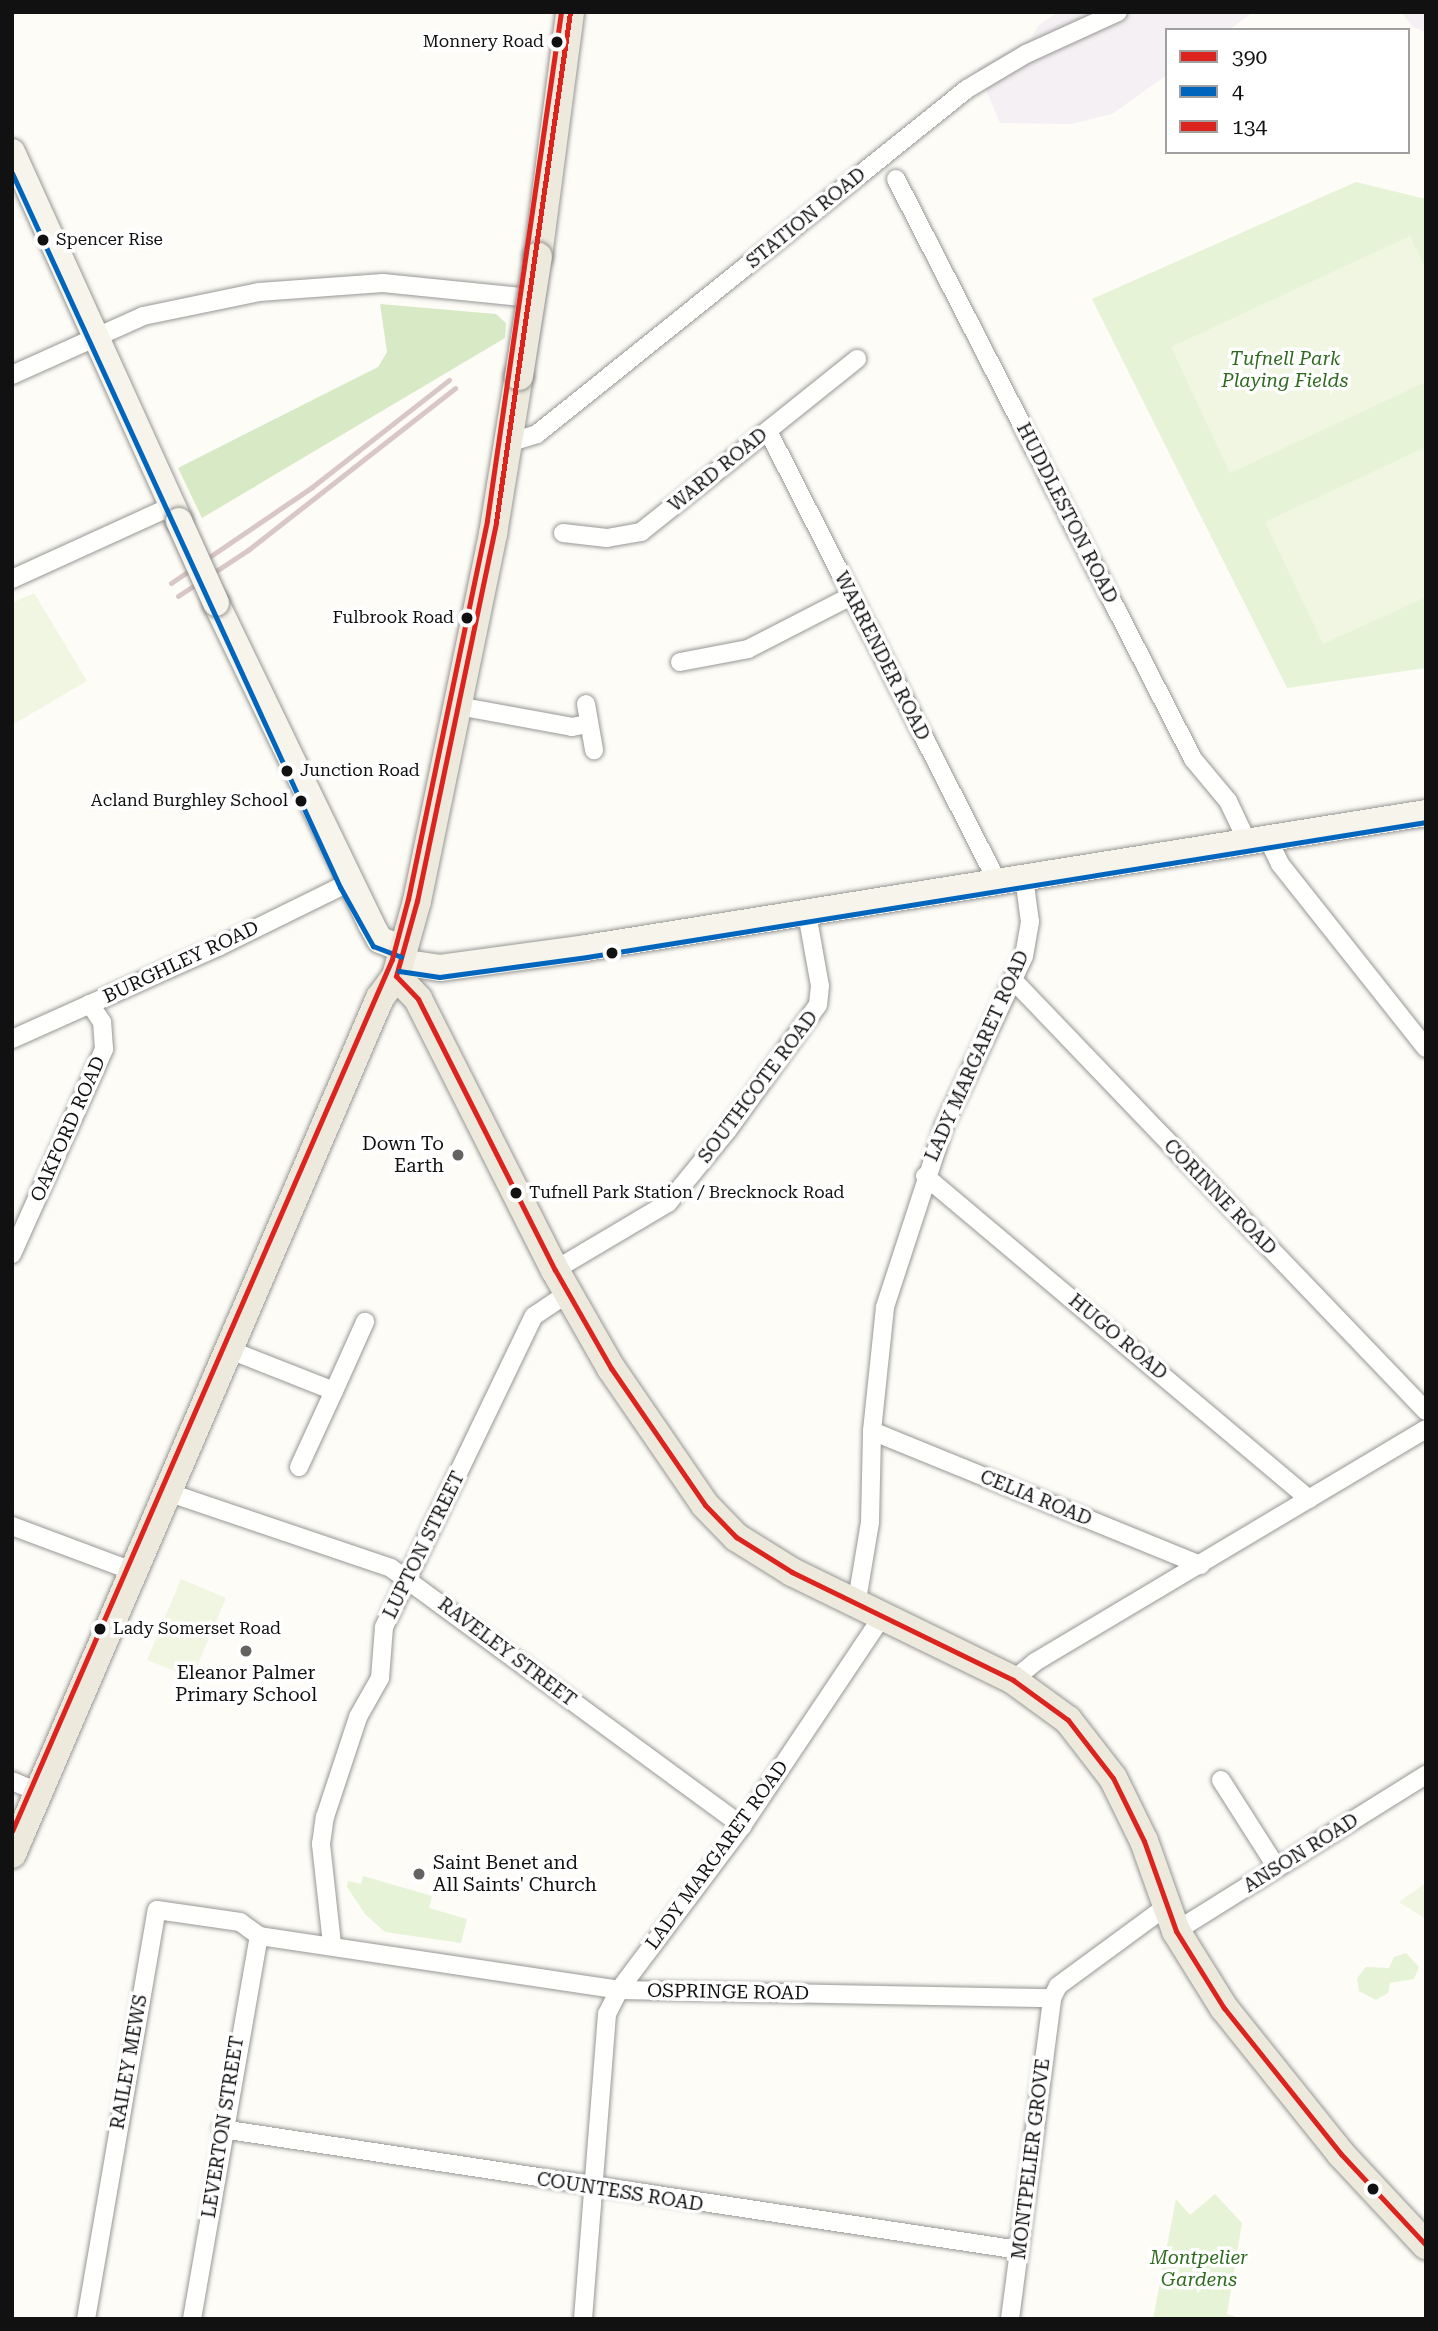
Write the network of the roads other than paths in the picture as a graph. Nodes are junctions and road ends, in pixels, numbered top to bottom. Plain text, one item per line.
1 (570, 12) edge
2 (1118, 12) edge
3 (12, 152) edge
4 (896, 179) dead end
5 (531, 299) junction
6 (95, 335) junction
7 (857, 359) dead end
8 (12, 375) edge
9 (768, 431) junction
10 (508, 443) junction
11 (176, 514) junction
12 (563, 533) dead end
13 (12, 579) edge
14 (851, 596) junction
15 (680, 662) dead end
16 (586, 704) dead end
17 (458, 706) junction
18 (587, 724) junction
19 (594, 750) dead end
20 (1426, 813) edge
21 (1257, 839) junction
22 (1024, 877) junction
23 (997, 881) junction
24 (348, 883) junction
25 (807, 914) junction
26 (400, 962) junction
27 (1015, 982) junction
28 (90, 1004) junction
29 (12, 1039) edge
30 (1426, 1048) edge
31 (925, 1176) junction
32 (12, 1254) edge
33 (562, 1281) junction
34 (365, 1322) dead end
35 (230, 1350) junction
36 (334, 1391) junction
37 (1426, 1411) edge
38 (1426, 1429) edge
39 (872, 1431) junction
40 (299, 1466) dead end
41 (170, 1493) junction
42 (1309, 1499) junction
43 (12, 1526) edge
44 (1201, 1565) junction
45 (135, 1572) junction
46 (409, 1579) junction
47 (868, 1612) junction
48 (1013, 1680) junction
49 (1426, 1774) edge
50 (1221, 1780) dead end
51 (12, 1781) edge
52 (40, 1793) junction
53 (742, 1826) junction
54 (12, 1854) edge
55 (1277, 1868) junction
56 (1171, 1919) junction
57 (259, 1936) junction
58 (332, 1944) junction
59 (619, 1990) junction
60 (1052, 1998) junction
61 (222, 2129) junction
62 (592, 2188) junction
63 (1426, 2245) edge
64 (1019, 2250) junction
65 (86, 2319) edge
66 (192, 2319) edge
67 (583, 2319) edge
68 (1010, 2319) edge

1 - 5 main road, bridge
2 - 10 street, STATION ROAD
3 - 6 street
4 - 21 street, HUDDLESTON ROAD
5 - 6 street
5 - 10 main road, bridge
6 - 8 street
6 - 11 street
7 - 9 street, WARD ROAD
9 - 12 street, WARD ROAD
9 - 14 street, WARRENDER ROAD
10 - 17 main road
11 - 13 street
11 - 24 street, bridge
14 - 15 street
14 - 23 street, WARRENDER ROAD
16 - 18 street
17 - 18 street
17 - 26 main road
18 - 19 street
20 - 21 street
21 - 22 street
21 - 30 street, HUDDLESTON ROAD
22 - 23 street
22 - 27 street, LADY MARGARET ROAD
23 - 25 street
24 - 26 street
24 - 28 street, BURGHLEY ROAD
25 - 26 street
25 - 33 street, SOUTHCOTE ROAD
26 - 33 main road
26 - 35 main road
27 - 31 street, LADY MARGARET ROAD
27 - 37 street, CORINNE ROAD
28 - 29 street, BURGHLEY ROAD
28 - 32 street, OAKFORD ROAD
31 - 39 street, LADY MARGARET ROAD
31 - 42 street, HUGO ROAD
33 - 46 street, LUPTON STREET
33 - 47 main road
34 - 36 street
35 - 36 street
35 - 41 main road
36 - 40 street
38 - 42 street
39 - 44 street, CELIA ROAD
39 - 47 street, LADY MARGARET ROAD
41 - 45 main road
41 - 46 street, RAVELEY STREET
42 - 44 street
43 - 45 street
44 - 48 street
45 - 52 main road
46 - 53 street, RAVELEY STREET
46 - 58 street, LUPTON STREET
47 - 48 main road
47 - 53 street, LADY MARGARET ROAD
48 - 56 main road
49 - 55 street, ANSON ROAD
50 - 55 street
51 - 52 street
52 - 54 main road
53 - 59 street, LADY MARGARET ROAD
55 - 56 street, ANSON ROAD
56 - 60 street
56 - 63 main road
57 - 58 street, OSPRINGE ROAD
57 - 61 street, LEVERTON STREET
57 - 65 street, RAILEY MEWS
58 - 59 street, OSPRINGE ROAD
59 - 60 street, OSPRINGE ROAD
59 - 62 street, LADY MARGARET ROAD
60 - 64 street, MONTPELIER GROVE
61 - 62 street, COUNTESS ROAD
61 - 66 street, LEVERTON STREET
62 - 64 street, COUNTESS ROAD
62 - 67 street, LADY MARGARET ROAD
64 - 68 street, MONTPELIER GROVE

